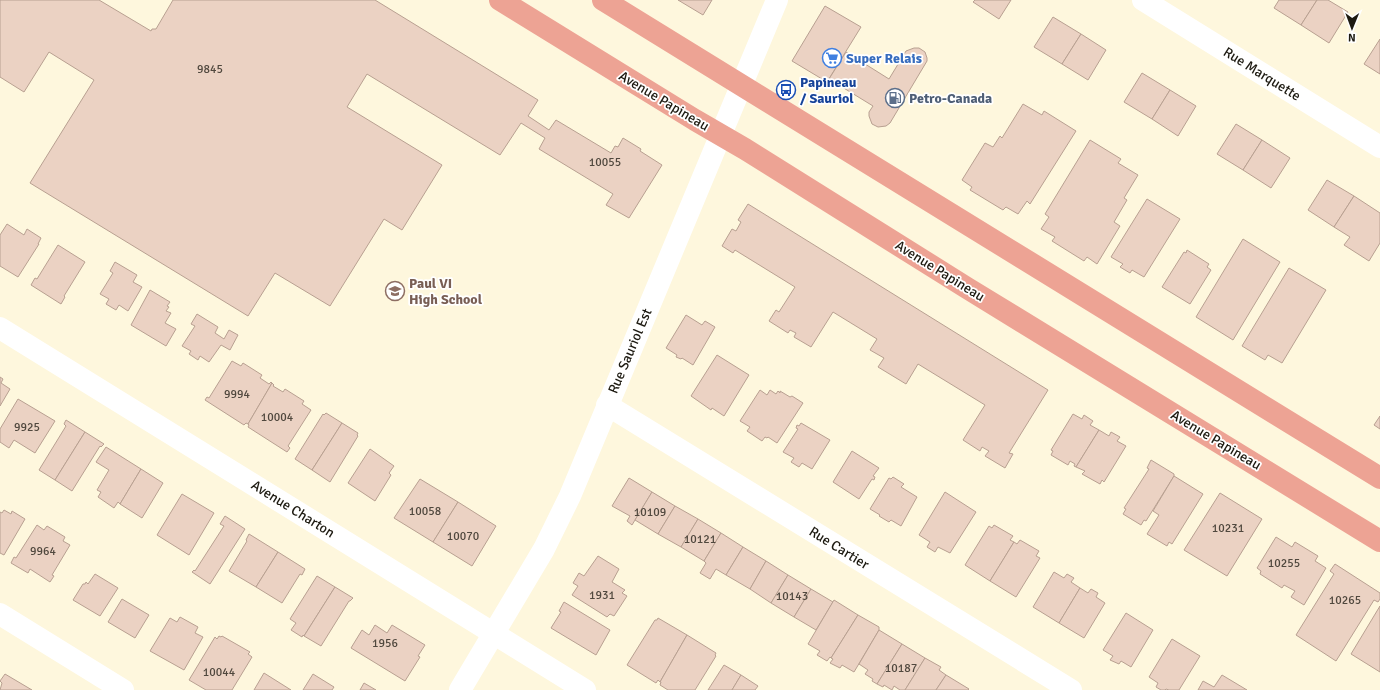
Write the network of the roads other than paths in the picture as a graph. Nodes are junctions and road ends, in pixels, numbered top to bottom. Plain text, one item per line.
1 (500, 0) edge
2 (603, 0) edge
3 (777, 0) edge
4 (1143, 0) edge
5 (741, 85) junction
6 (720, 135) junction
7 (1380, 147) edge
8 (0, 328) edge
9 (607, 406) junction
10 (1380, 478) edge
11 (1380, 541) edge
12 (0, 614) edge
13 (494, 633) junction
14 (123, 690) edge
15 (460, 690) edge
16 (585, 690) edge
17 (1071, 690) edge

1 - 6 main road, Avenue Papineau
2 - 5 main road
3 - 5 street, Rue Sauriol Est
4 - 7 street, Rue Marquette
5 - 6 street, Rue Sauriol Est
5 - 10 main road
6 - 9 street, Rue Sauriol Est
6 - 11 main road, Avenue Papineau
8 - 13 street, Avenue Charton
9 - 13 street, Rue Sauriol Est
9 - 17 street, Rue Cartier
12 - 14 street
13 - 15 street, Rue Sauriol Est
13 - 16 street, Avenue Charton

